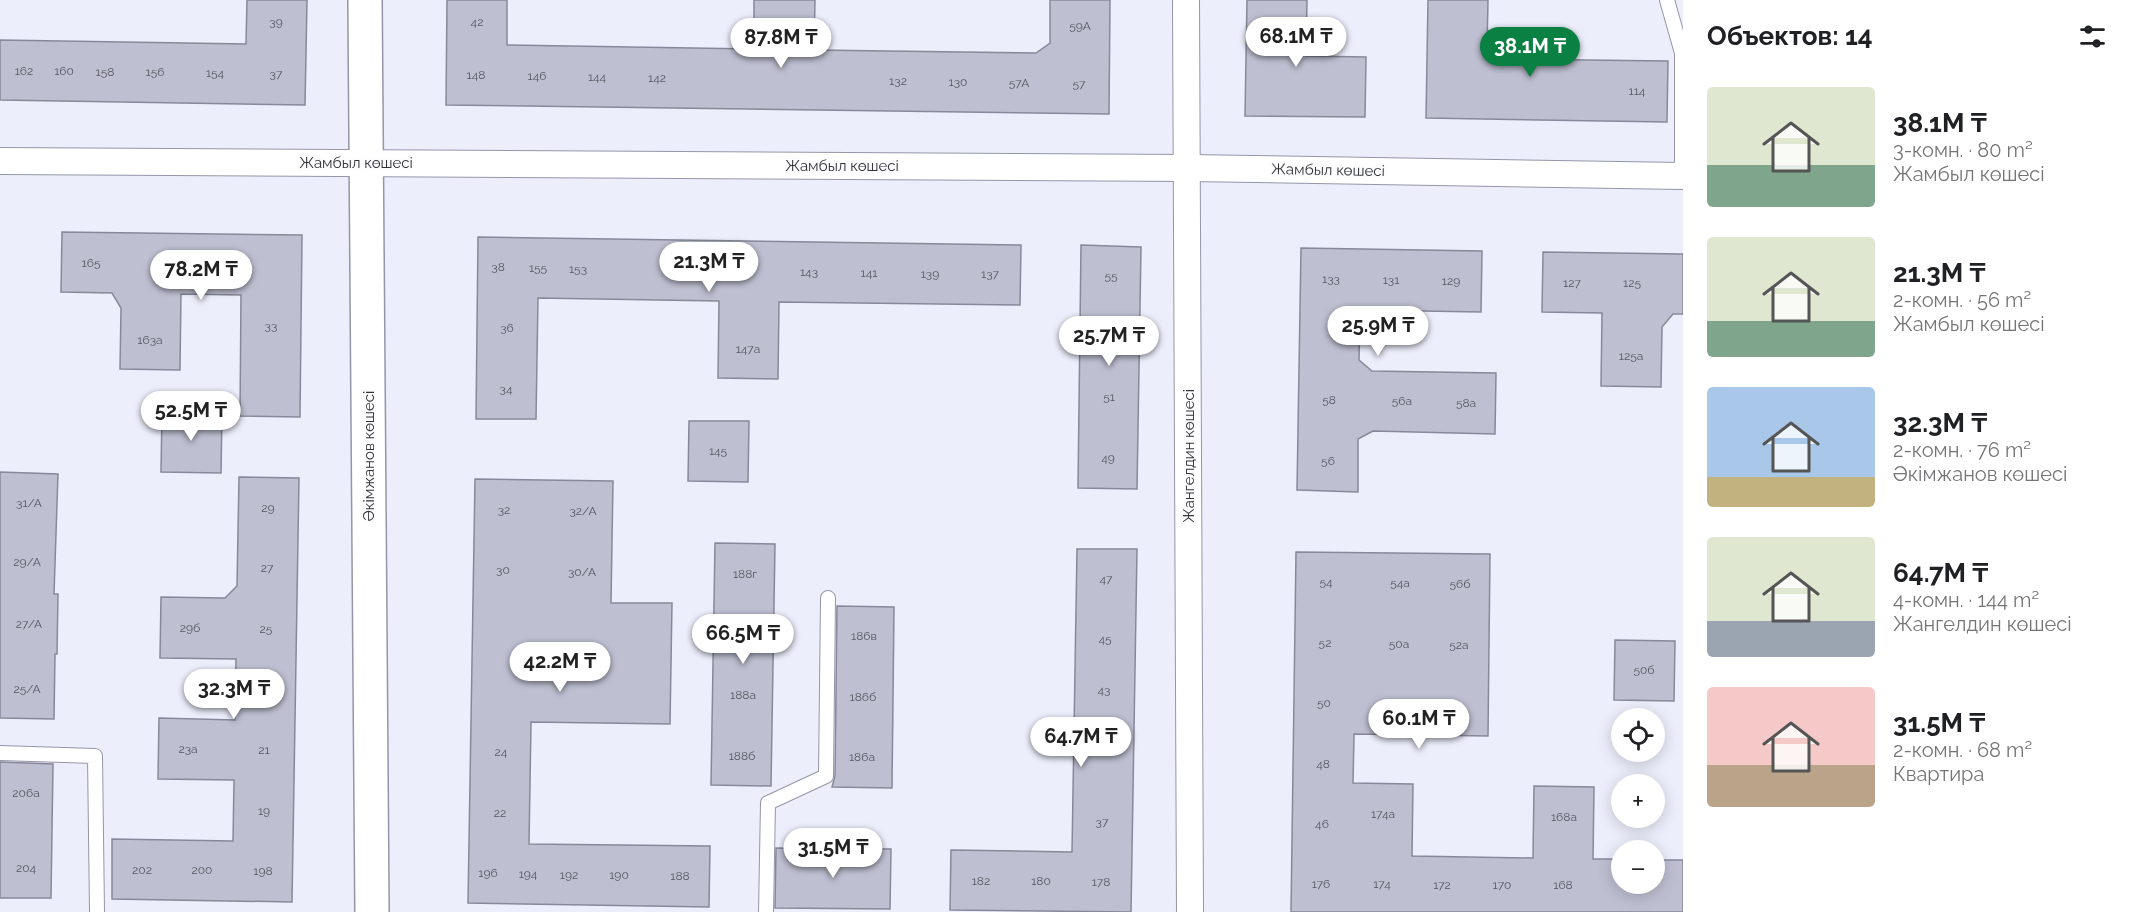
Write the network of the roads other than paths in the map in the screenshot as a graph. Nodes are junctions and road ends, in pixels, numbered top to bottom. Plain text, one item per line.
1 (365, 0) edge
2 (1186, 0) edge
3 (1667, 0) edge
4 (0, 161) edge
5 (367, 163) junction
6 (1188, 168) junction
7 (1683, 176) edge
8 (828, 598) dead end
9 (0, 753) edge
10 (98, 912) edge
11 (372, 912) edge
12 (766, 912) edge
13 (1190, 912) edge

1 - 5 main road, Әкімжанов көшесі
2 - 6 street, Жангелдин көшесі
3 - 7 lane
4 - 5 street, Жамбыл көшесі
5 - 6 street, Жамбыл көшесі
5 - 11 main road, Әкімжанов көшесі
6 - 7 street, Жамбыл көшесі
6 - 13 street, Жангелдин көшесі
8 - 12 lane
9 - 10 lane

